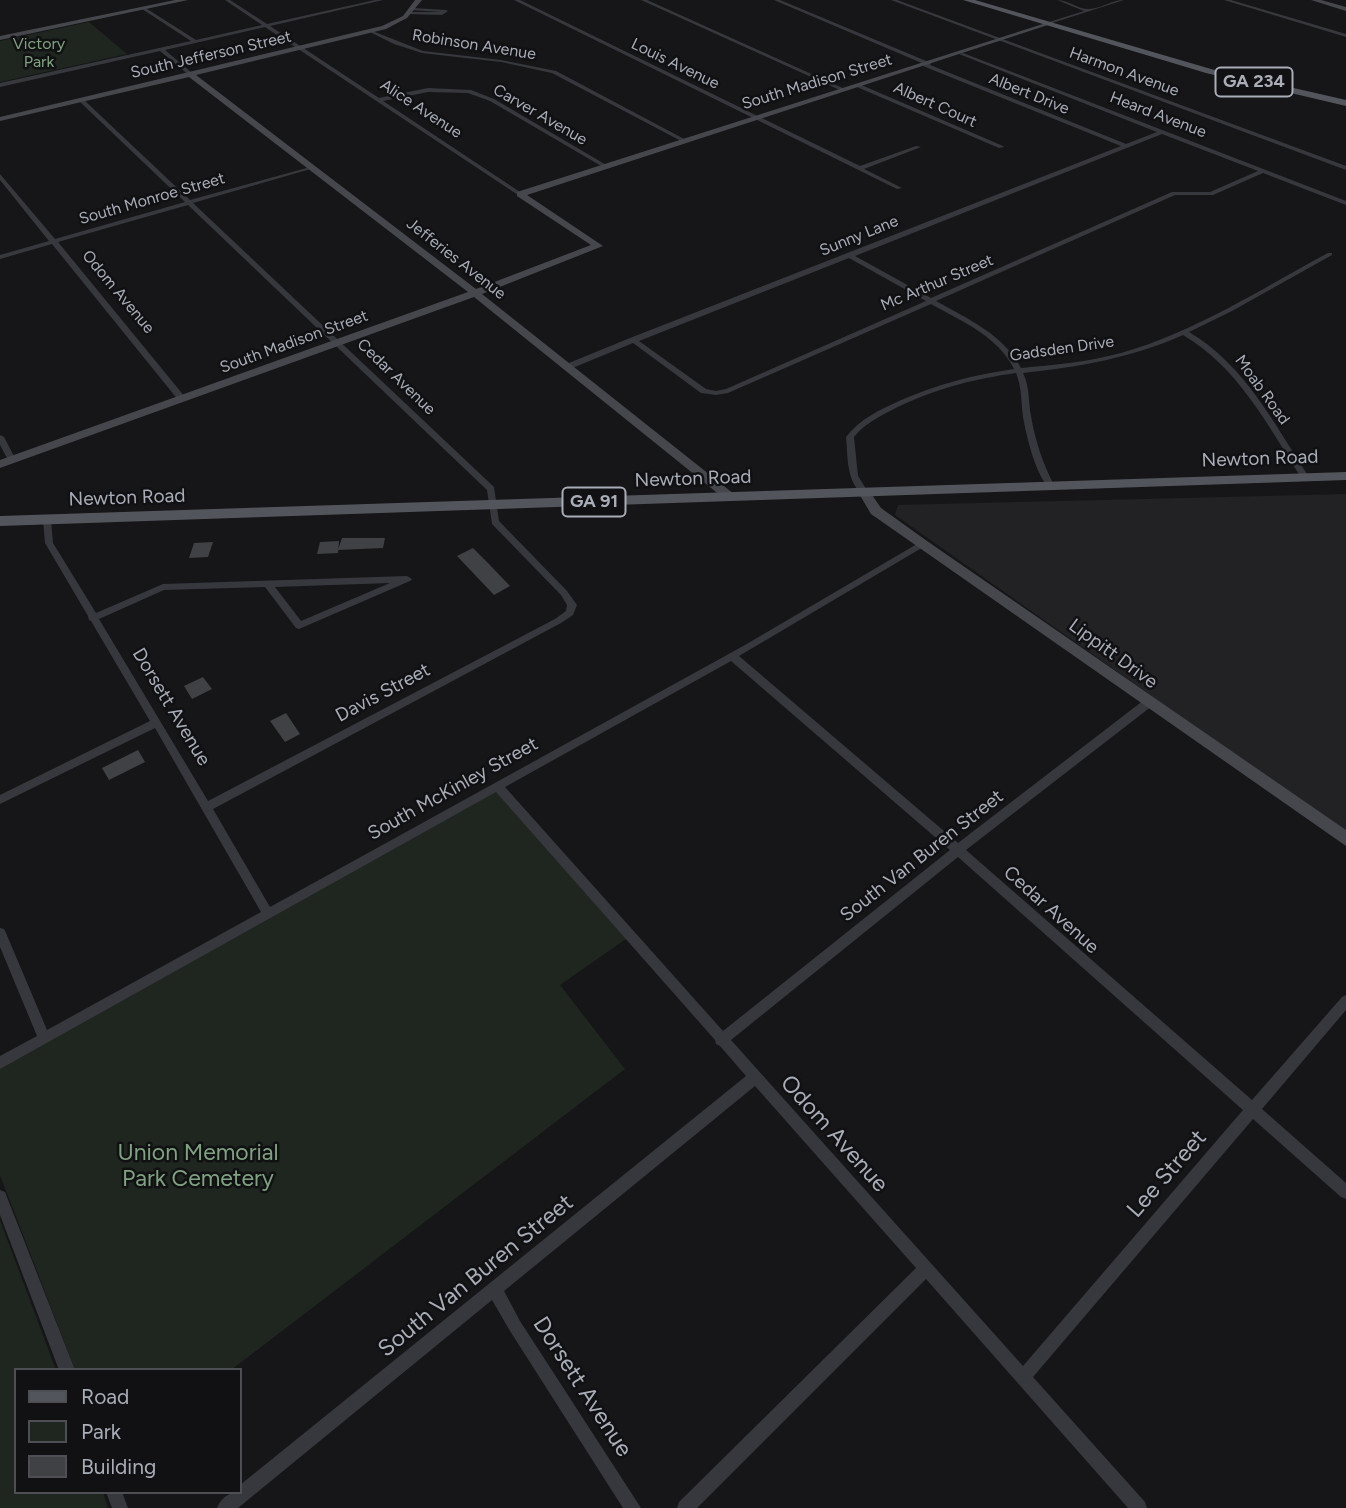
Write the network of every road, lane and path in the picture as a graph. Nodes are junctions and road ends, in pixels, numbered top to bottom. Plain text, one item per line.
1 (185, 0) edge
2 (227, 0) edge
3 (381, 0) edge
4 (419, 0) edge
5 (516, 0) edge
6 (643, 0) edge
7 (776, 0) edge
8 (893, 0) edge
9 (967, 0) edge
10 (1059, 0) edge
11 (1122, 0) edge
12 (1226, 0) edge
13 (1314, 0) edge
14 (1086, 1) edge
15 (1074, 5) junction
16 (144, 8) junction
17 (1346, 9) edge
18 (410, 11) junction
19 (1089, 11) junction
20 (1048, 24) junction
21 (266, 26) junction
22 (372, 31) junction
23 (1346, 36) edge
24 (0, 38) edge
25 (1001, 40) junction
26 (194, 41) junction
27 (299, 48) junction
28 (161, 49) junction
29 (961, 54) junction
30 (927, 65) junction
31 (190, 74) junction
32 (0, 85) edge
33 (859, 86) junction
34 (844, 90) junction
35 (81, 100) junction
36 (379, 100) junction
37 (1346, 103) edge
38 (756, 118) junction
39 (0, 120) edge
40 (1162, 132) junction
41 (685, 141) junction
42 (1125, 146) junction
43 (1001, 147) dead end
44 (918, 148) dead end
45 (605, 166) junction
46 (312, 167) junction
47 (1346, 168) edge
48 (858, 169) junction
49 (1262, 171) junction
50 (0, 177) edge
51 (899, 188) dead end
52 (520, 194) junction
53 (189, 202) junction
54 (1346, 203) edge
55 (54, 242) junction
56 (598, 246) joint
57 (1330, 254) dead end
58 (849, 255) junction
59 (0, 257) edge
60 (475, 293) junction
61 (930, 301) junction
62 (1183, 332) junction
63 (634, 340) junction
64 (337, 343) junction
65 (567, 367) junction
66 (1019, 371) junction
67 (182, 399) junction
68 (0, 438) edge
69 (6, 462) edge
70 (1346, 476) edge
71 (1306, 477) junction
72 (1050, 485) junction
73 (864, 492) junction
74 (730, 497) junction
75 (493, 506) junction
76 (47, 520) junction
77 (0, 522) edge
78 (922, 544) junction
79 (268, 583) junction
80 (572, 606) joint
81 (92, 618) junction
82 (732, 656) junction
83 (1149, 703) junction
84 (155, 723) junction
85 (498, 786) junction
86 (0, 800) edge
87 (205, 808) junction
88 (1346, 839) edge
89 (958, 850) junction
90 (268, 914) junction
91 (0, 933) edge
92 (1346, 1001) edge
93 (44, 1038) junction
94 (721, 1040) junction
95 (0, 1063) edge
96 (754, 1077) junction
97 (1251, 1108) junction
98 (1346, 1192) edge
99 (0, 1197) edge
100 (926, 1269) junction
101 (495, 1290) junction
102 (66, 1368) edge
103 (1022, 1378) junction
104 (225, 1508) edge
105 (633, 1508) edge
106 (685, 1508) edge
107 (1139, 1508) edge

1 - 16 street
2 - 21 street, Alice Avenue
3 - 21 street
4 - 18 street, South Jefferson Street
5 - 38 street, Louis Avenue
6 - 34 street
7 - 30 street
8 - 25 street, Harmon Avenue
9 - 20 main road, GA 234
10 - 15 street
11 - 19 street, South Madison Street
12 - 23 street
13 - 17 street
14 - 15 street
15 - 19 street
16 - 24 street
16 - 26 street
18 - 18 street
18 - 22 street, South Jefferson Street
19 - 20 street, South Madison Street
20 - 25 street, South Madison Street
20 - 37 main road, GA 234
21 - 26 street
21 - 27 street, Alice Avenue
22 - 27 street, South Jefferson Street
22 - 41 street, Robinson Avenue
25 - 29 street, South Madison Street
25 - 47 street, Harmon Avenue
26 - 28 street
27 - 31 street, South Jefferson Street
27 - 36 street, Alice Avenue
28 - 31 street, Jefferies Avenue
28 - 32 street
29 - 30 street, South Madison Street
29 - 40 street, Heard Avenue
30 - 33 street, South Madison Street
30 - 42 street, Albert Drive
31 - 35 street, South Jefferson Street
31 - 46 street, Jefferies Avenue
33 - 34 street, South Madison Street
33 - 43 street, Albert Court
34 - 38 street, South Madison Street
35 - 39 street, South Jefferson Street
35 - 53 street, Cedar Avenue
36 - 45 street, Carver Avenue
36 - 52 street, Alice Avenue
38 - 41 street, South Madison Street
38 - 48 street, Louis Avenue
40 - 42 street, Sunny Lane
40 - 49 street, Heard Avenue
41 - 45 street, South Madison Street
42 - 58 street, Sunny Lane
44 - 48 street
45 - 52 street, South Madison Street
46 - 53 street, South Monroe Street
46 - 60 street, Jefferies Avenue
48 - 51 street, Louis Avenue
49 - 54 street, Heard Avenue
49 - 61 street, Mc Arthur Street
50 - 55 street, Odom Avenue
52 - 56 street, Alice Avenue
53 - 55 street, South Monroe Street
53 - 64 street, Cedar Avenue
55 - 59 street, South Monroe Street
55 - 67 street, Odom Avenue
56 - 60 street, South Madison Street
57 - 62 street, Gadsden Drive
58 - 61 street
58 - 63 street, Sunny Lane
60 - 64 street, South Madison Street
60 - 65 street, Jefferies Avenue
61 - 63 street, Mc Arthur Street
61 - 66 street
62 - 66 street, Gadsden Drive
62 - 71 street, Moab Road
63 - 65 street, Sunny Lane
64 - 67 street, South Madison Street
64 - 75 street, Cedar Avenue
65 - 74 street, Jefferies Avenue
66 - 72 street
66 - 73 street, Gadsden Drive
67 - 69 street, South Madison Street
68 - 69 street
70 - 71 main road, Newton Road / GA 91
71 - 72 main road, Newton Road / GA 91
72 - 73 main road, Newton Road / GA 91
73 - 74 main road, Newton Road / GA 91
73 - 78 street, Lippitt Drive
74 - 75 main road, Newton Road / GA 91
75 - 76 main road, Newton Road / GA 91
75 - 80 street, Cedar Avenue
76 - 77 main road, Newton Road / GA 91
76 - 81 street, Dorsett Avenue
78 - 82 street, South McKinley Street
78 - 83 street, Lippitt Drive
79 - 79 street
79 - 81 street
80 - 87 street, Davis Street
81 - 84 street, Dorsett Avenue
82 - 85 street, South McKinley Street
82 - 89 street, Cedar Avenue
83 - 88 street, Lippitt Drive
83 - 89 street, South Van Buren Street
84 - 86 street
84 - 87 street, Dorsett Avenue
85 - 90 street, South McKinley Street
85 - 94 street, Odom Avenue
87 - 90 street, Dorsett Avenue
89 - 94 street, South Van Buren Street
89 - 97 street, Cedar Avenue
90 - 93 street, South McKinley Street
91 - 93 street
92 - 97 street, Lee Street
93 - 95 street, South McKinley Street
94 - 96 street, Odom Avenue
96 - 100 street, Odom Avenue
96 - 101 street, South Van Buren Street
97 - 98 street, Cedar Avenue
97 - 103 street, Lee Street
99 - 102 street
100 - 103 street, Odom Avenue
100 - 106 street
101 - 104 street, South Van Buren Street
101 - 105 street, Dorsett Avenue
103 - 107 street, Odom Avenue

